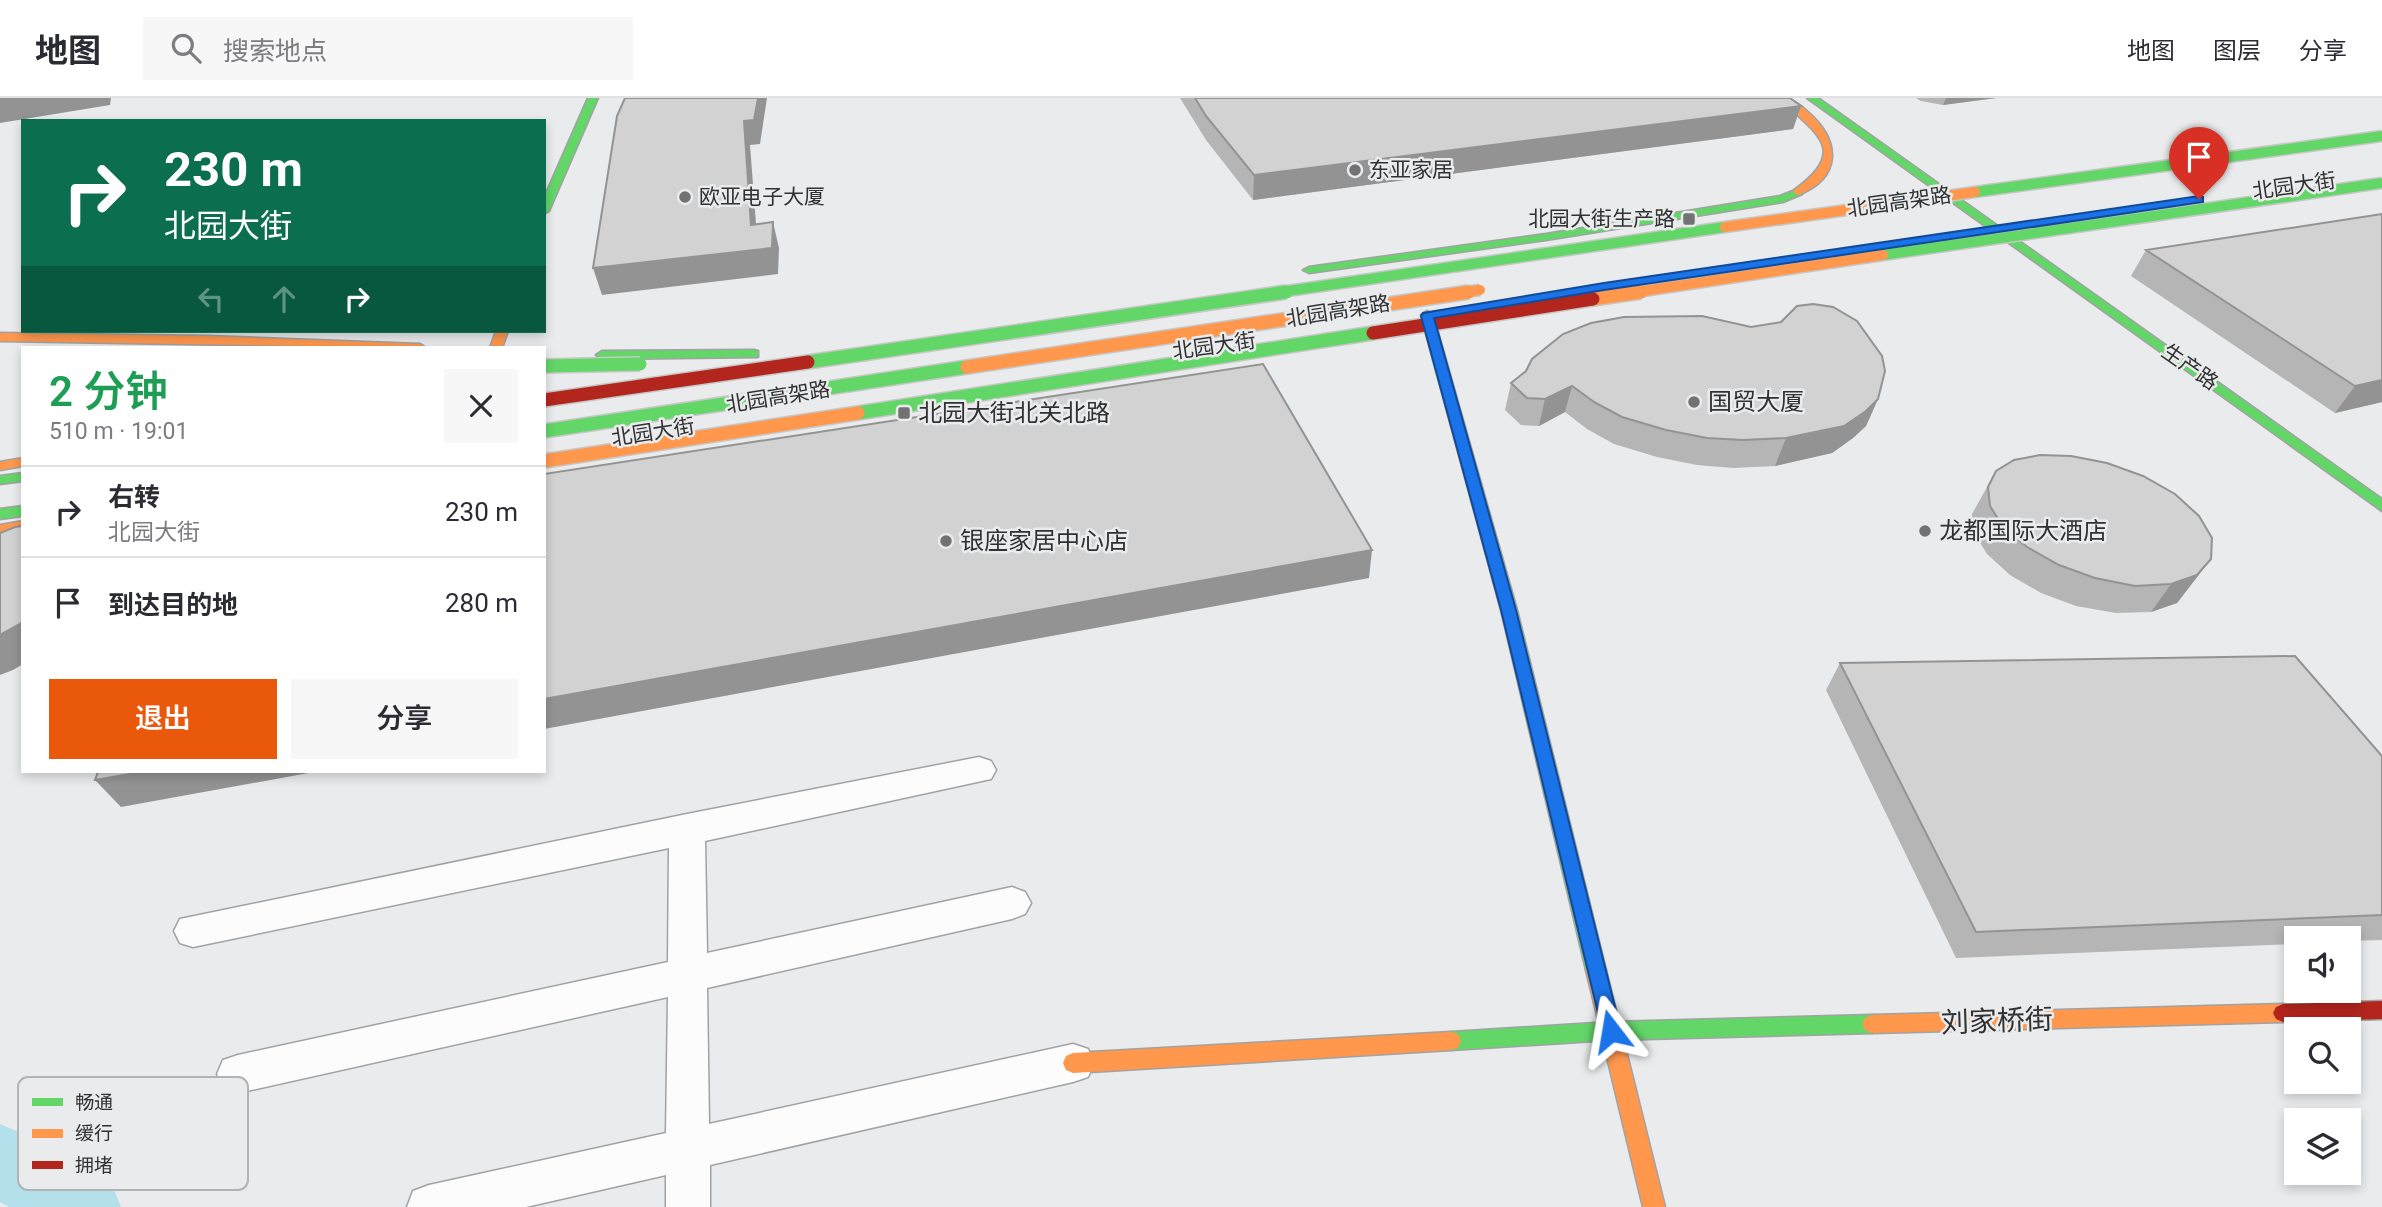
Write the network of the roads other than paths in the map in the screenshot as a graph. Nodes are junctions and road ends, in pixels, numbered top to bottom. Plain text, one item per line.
1 (593, 98) edge
2 (1784, 98) edge
3 (1812, 98) edge
4 (2380, 131) edge
5 (2382, 173) edge
6 (2382, 183) edge
7 (1937, 189) junction
8 (546, 206) edge
9 (1955, 220) dead end
10 (1996, 222) junction
11 (1551, 251) junction
12 (1499, 288) dead end
13 (1526, 293) dead end
14 (1143, 296) dead end
15 (1039, 312) dead end
16 (1427, 316) junction
17 (1392, 331) junction
18 (987, 335) junction
19 (0, 337) edge
20 (367, 346) edge
21 (546, 353) edge
22 (754, 354) junction
23 (1193, 362) junction
24 (546, 366) edge
25 (974, 367) junction
26 (546, 386) edge
27 (546, 400) edge
28 (546, 432) edge
29 (546, 448) edge
30 (546, 461) edge
31 (21, 462) edge
32 (0, 466) edge
33 (21, 477) edge
34 (0, 480) edge
35 (2382, 506) edge
36 (21, 511) edge
37 (0, 514) edge
38 (21, 526) edge
39 (0, 530) edge
40 (21, 542) edge
41 (0, 547) edge
42 (979, 770) dead end
43 (687, 828) junction
44 (1012, 903) dead end
45 (193, 931) dead end
46 (687, 974) junction
47 (2382, 1010) edge
48 (1611, 1031) junction
49 (1073, 1063) joint
50 (238, 1074) dead end
51 (687, 1149) junction
52 (429, 1207) edge
53 (688, 1207) edge
54 (1654, 1207) edge

1 - 8 main road
2 - 11 main road, bridge
3 - 7 main road
4 - 7 main road, 北园大街
4 - 11 main road, 北园高架路, bridge
5 - 10 main road, 北园大街
6 - 17 main road, bridge
7 - 10 main road, 生产路
7 - 26 main road, 北园大街
9 - 10 main road, 北园高架路
10 - 16 main road, 北园大街
10 - 35 main road, 生产路
11 - 18 main road, 北园高架路, bridge
12 - 25 main road, 北园高架路, bridge
13 - 17 main road, bridge
14 - 18 main road, bridge
15 - 22 main road
16 - 29 main road, 北园大街
16 - 48 main road
17 - 23 main road, bridge
18 - 27 main road, 北园高架路, bridge
19 - 20 main road
21 - 22 main road
22 - 24 main road, bridge
23 - 25 main road, bridge
23 - 30 main road, bridge
25 - 28 main road, 北园高架路, bridge
31 - 32 main road
33 - 34 main road
36 - 37 main road
38 - 39 main road
40 - 41 main road
42 - 43 street
43 - 45 street
43 - 46 street
44 - 46 street
46 - 50 street
46 - 51 street
47 - 48 main road, 刘家桥街
48 - 49 main road, 刘家桥街
48 - 54 main road
49 - 51 street
51 - 52 street
51 - 53 street

